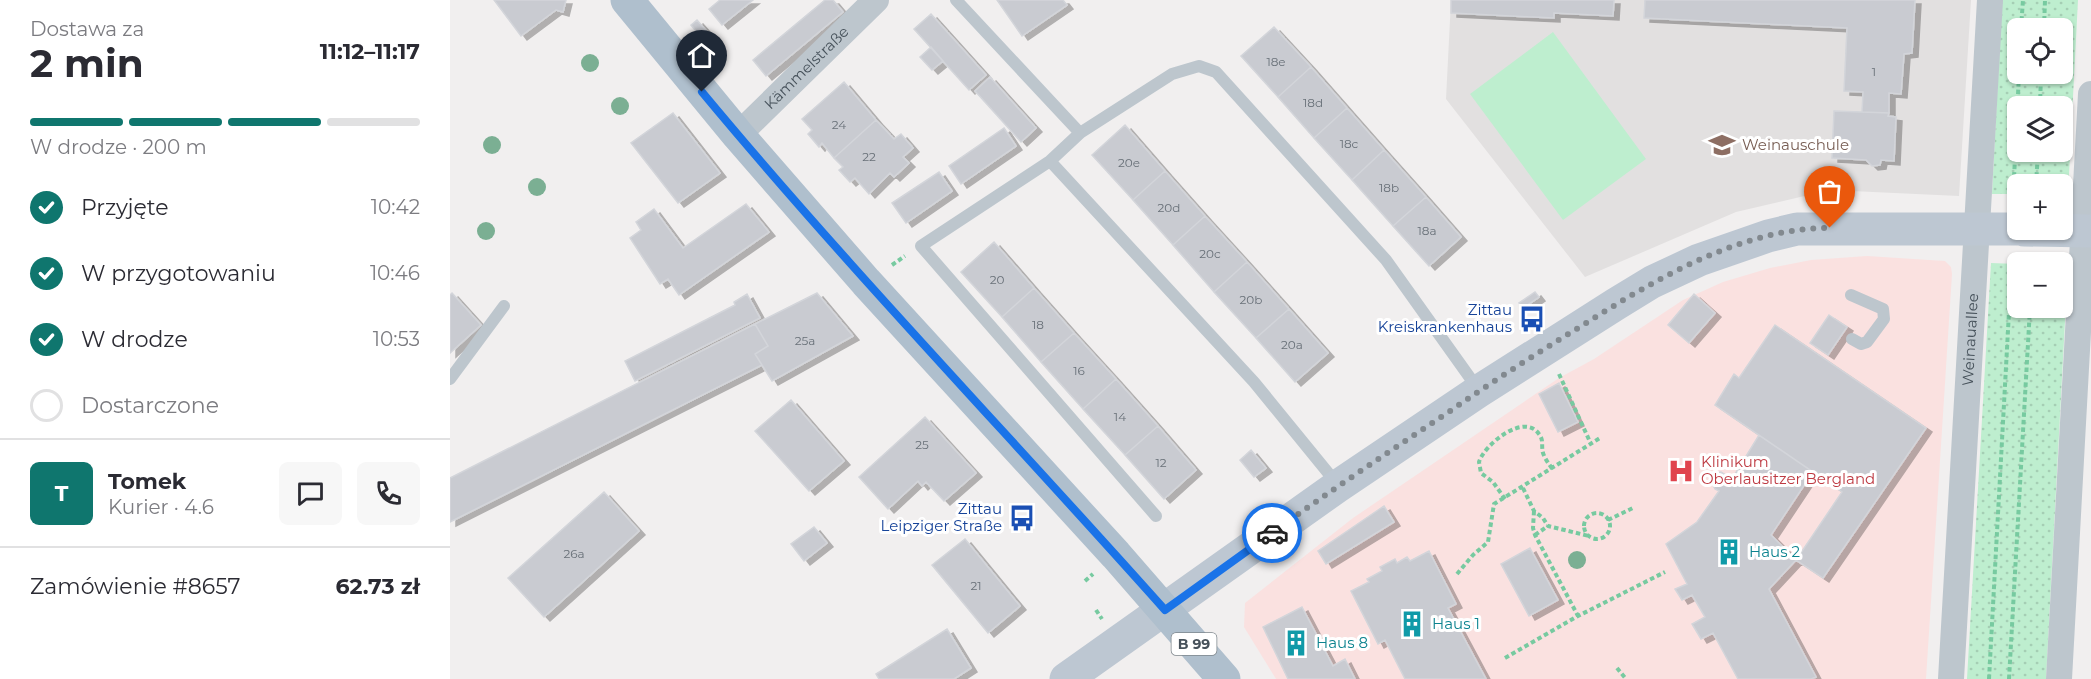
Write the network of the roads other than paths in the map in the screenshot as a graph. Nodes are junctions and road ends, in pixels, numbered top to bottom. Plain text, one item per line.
1 (627, 0) edge
2 (876, 0) edge
3 (956, 0) edge
4 (1990, 0) edge
5 (2091, 94) edge
6 (1080, 133) junction
7 (738, 135) junction
8 (1050, 161) junction
9 (1978, 228) junction
10 (2007, 229) edge
11 (2087, 230) edge
12 (1851, 295) dead end
13 (504, 306) dead end
14 (1852, 339) dead end
15 (450, 379) edge
16 (1479, 391) junction
17 (1338, 486) junction
18 (1156, 516) dead end
19 (1165, 610) junction
20 (1066, 679) edge
21 (1224, 679) edge
22 (1951, 679) edge
23 (2059, 679) edge

1 - 7 main road, B 99
2 - 7 street, Kämmelstraße
3 - 6 lane
4 - 9 street, Weinauallee
5 - 11 street
6 - 8 lane
6 - 16 lane
7 - 19 main road, B 99
8 - 17 lane
8 - 18 lane
9 - 10 main road
9 - 16 main road
9 - 22 street, Weinauallee
11 - 23 street
12 - 14 lane
13 - 15 lane
16 - 17 main road
17 - 19 main road
19 - 20 main road
19 - 21 main road, B 99

